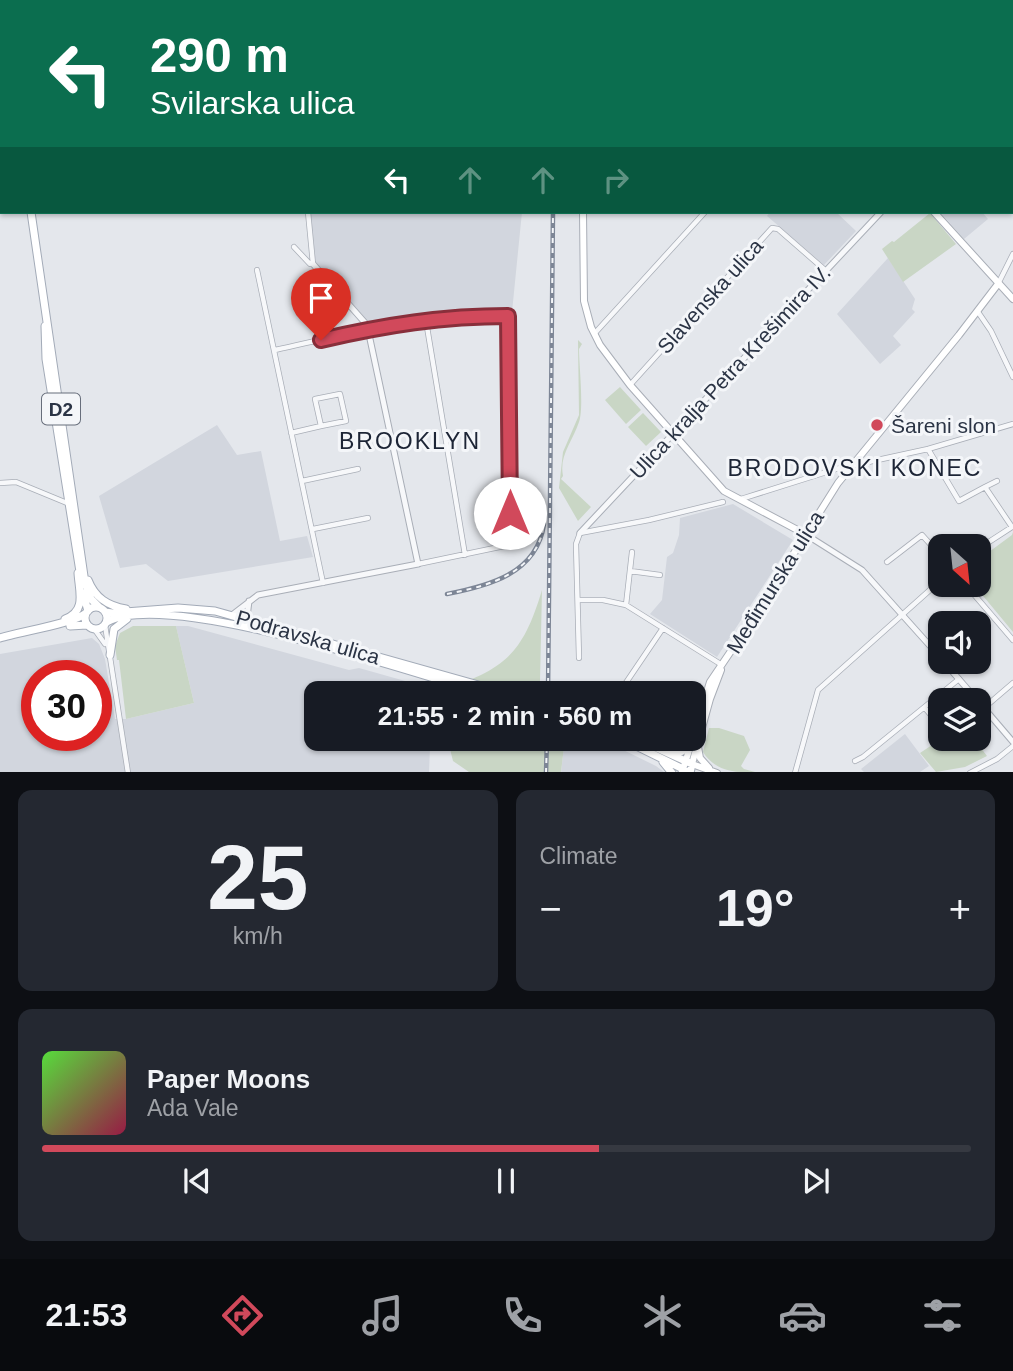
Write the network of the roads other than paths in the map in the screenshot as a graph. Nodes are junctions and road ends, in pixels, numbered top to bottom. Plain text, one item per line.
1 (31, 214) edge
2 (308, 214) edge
3 (583, 214) edge
4 (703, 214) edge
5 (879, 214) edge
6 (936, 214) edge
7 (294, 247) dead end
8 (1013, 254) edge
9 (313, 264) junction
10 (257, 270) dead end
11 (825, 270) junction
12 (998, 284) junction
13 (44, 298) junction
14 (1013, 299) edge
15 (978, 312) junction
16 (426, 320) junction
17 (368, 330) junction
18 (594, 334) junction
19 (275, 350) junction
20 (1013, 377) edge
21 (630, 384) junction
22 (1013, 424) edge
23 (321, 426) junction
24 (673, 432) junction
25 (291, 433) junction
26 (928, 449) junction
27 (852, 466) junction
28 (358, 469) dead end
29 (302, 481) junction
30 (997, 481) dead end
31 (0, 483) edge
32 (985, 487) junction
33 (739, 500) junction
34 (723, 502) dead end
35 (68, 503) junction
36 (368, 518) dead end
37 (1012, 527) edge
38 (313, 529) junction
39 (580, 533) junction
40 (804, 534) junction
41 (991, 541) edge
42 (928, 542) edge
43 (632, 552) dead end
44 (466, 555) junction
45 (83, 557) junction
46 (887, 562) dead end
47 (418, 564) junction
48 (77, 565) junction
49 (630, 571) junction
50 (660, 575) dead end
51 (323, 583) junction
52 (928, 591) edge
53 (976, 597) edge
54 (578, 600) junction
55 (249, 601) junction
56 (625, 605) junction
57 (102, 610) junction
58 (87, 612) junction
59 (148, 612) junction
60 (902, 613) junction
61 (247, 614) junction
62 (231, 615) junction
63 (106, 624) junction
64 (235, 624) junction
65 (87, 625) junction
66 (46, 626) junction
67 (663, 628) junction
68 (96, 630) junction
69 (0, 638) edge
70 (1013, 640) edge
71 (928, 643) edge
72 (108, 651) junction
73 (579, 658) dead end
74 (723, 665) junction
75 (955, 674) edge
76 (959, 679) junction
77 (440, 681) edge
78 (465, 681) edge
79 (627, 681) edge
80 (1013, 683) edge
81 (967, 688) edge
82 (706, 693) edge
83 (991, 702) edge
84 (925, 708) junction
85 (706, 710) edge
86 (928, 712) edge
87 (991, 717) edge
88 (1013, 744) edge
89 (645, 751) edge
90 (663, 751) edge
91 (683, 751) edge
92 (692, 751) edge
93 (697, 751) edge
94 (670, 754) junction
95 (661, 759) junction
96 (855, 761) dead end
97 (688, 769) edge
98 (128, 772) edge
99 (672, 772) edge
100 (715, 772) edge
101 (795, 772) edge
102 (970, 772) edge

1 - 13 main road, D2
2 - 9 street
3 - 18 main road
4 - 18 street
5 - 11 street, Ulica kralja Petra Krešimira IV.
6 - 12 main road
7 - 9 street
8 - 12 street
9 - 17 street
10 - 19 street
11 - 21 street, Slavenska ulica
11 - 24 street, Ulica kralja Petra Krešimira IV.
12 - 14 main road
12 - 15 main road, Međimurska ulica
13 - 35 main road, D2
13 - 45 main road, D2
15 - 20 street
15 - 27 main road, Međimurska ulica
16 - 17 street
16 - 44 street
16 - 44 street
17 - 19 street
17 - 47 street
18 - 21 main road
19 - 25 street
21 - 24 main road
22 - 26 street
23 - 23 street
23 - 25 street
24 - 33 main road
24 - 39 street, Ulica kralja Petra Krešimira IV.
25 - 29 street
26 - 27 street
26 - 32 street
27 - 33 street
27 - 40 main road, Međimurska ulica
28 - 29 street
29 - 38 street
30 - 32 street
31 - 35 street
32 - 37 street
33 - 40 main road
34 - 39 street
35 - 48 main road, D2
36 - 38 street
37 - 41 street
38 - 51 street
39 - 54 street
40 - 60 street
40 - 74 main road, Međimurska ulica
42 - 46 street
43 - 49 street
44 - 47 street
45 - 57 main road, D2
45 - 59 main road
47 - 51 street
48 - 58 main road, D2
48 - 66 main road, D2
49 - 50 street
49 - 56 street
51 - 55 street
52 - 60 street
53 - 70 street
54 - 56 street
54 - 73 street
55 - 61 street
55 - 62 street
56 - 67 street
57 - 58 main road, D2
57 - 59 main road, Podravska ulica
57 - 63 main road, D2
58 - 65 main road, D2
58 - 66 main road, D2
59 - 62 main road, Podravska ulica
59 - 63 main road, Podravska ulica
59 - 64 main road, Podravska ulica
59 - 72 main road
60 - 71 street
60 - 101 street
61 - 62 main road, Podravska ulica
61 - 64 street
61 - 78 main road, Podravska ulica
63 - 68 main road, Podravska ulica
63 - 72 street
64 - 77 main road, Podravska ulica
65 - 68 main road
65 - 69 main road, D2
66 - 69 main road, D2
67 - 74 street
67 - 79 street
68 - 72 street
72 - 98 street
74 - 82 main road, Međimurska ulica
74 - 85 main road, Međimurska ulica
75 - 76 street
76 - 81 street
76 - 84 street
80 - 83 street
84 - 86 street
84 - 96 street
87 - 88 street
88 - 102 street
89 - 95 main road
90 - 94 main road
91 - 94 main road
92 - 97 main road, Međimurska ulica
93 - 100 main road
94 - 97 main road
95 - 97 main road
95 - 99 main road
97 - 100 main road

